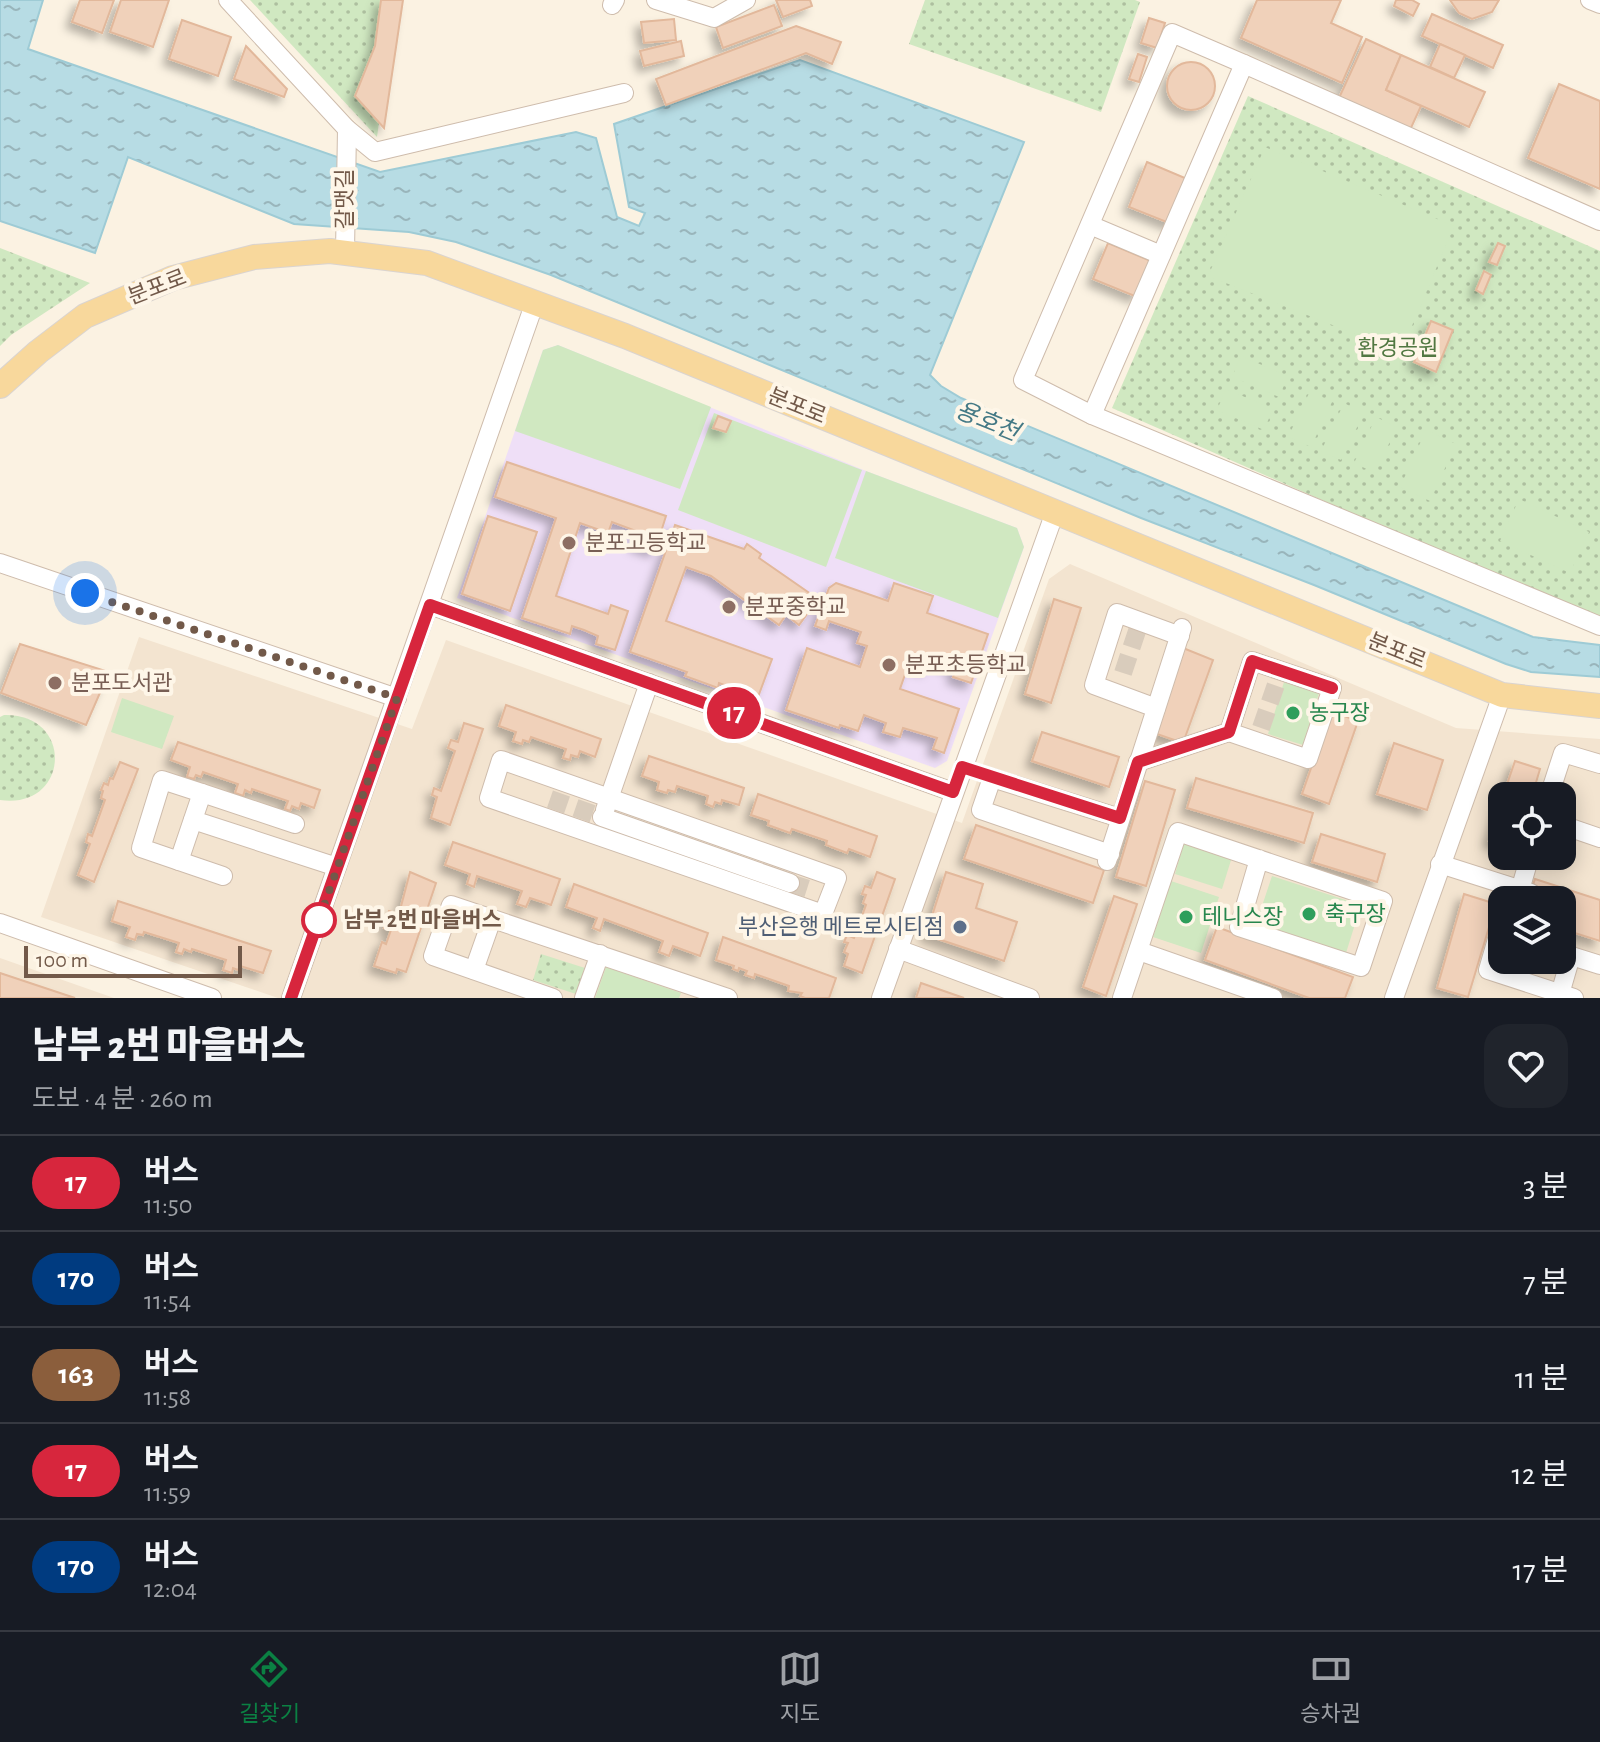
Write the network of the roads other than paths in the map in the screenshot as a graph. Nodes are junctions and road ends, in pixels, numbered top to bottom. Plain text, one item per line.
1 (228, 0) edge
2 (656, 0) edge
3 (746, 0) edge
4 (1590, 0) edge
5 (1600, 4) edge
6 (1244, 64) junction
7 (624, 93) dead end
8 (346, 138) junction
9 (1600, 221) edge
10 (1090, 225) junction
11 (345, 242) junction
12 (1161, 255) junction
13 (535, 302) junction
14 (0, 386) edge
15 (1092, 415) junction
16 (1055, 512) junction
17 (0, 563) edge
18 (430, 605) junction
19 (1600, 626) edge
20 (649, 683) junction
21 (1502, 695) junction
22 (397, 698) junction
23 (1600, 706) edge
24 (1156, 708) junction
25 (1229, 732) junction
26 (1138, 762) junction
27 (1600, 764) edge
28 (962, 767) junction
29 (992, 778) junction
30 (1554, 782) edge
31 (953, 792) junction
32 (202, 793) junction
33 (609, 798) junction
34 (1120, 818) junction
35 (193, 820) junction
36 (295, 824) dead end
37 (599, 826) junction
38 (1576, 830) edge
39 (1600, 838) edge
40 (1259, 859) junction
41 (179, 861) junction
42 (797, 864) junction
43 (1440, 864) junction
44 (337, 867) junction
45 (223, 876) dead end
46 (1499, 886) edge
47 (787, 892) junction
48 (492, 919) junction
49 (0, 923) edge
50 (898, 949) junction
51 (1139, 951) junction
52 (600, 954) junction
53 (1576, 957) edge
54 (1600, 965) edge
55 (474, 970) junction
56 (1500, 974) edge
57 (1567, 974) edge
58 (173, 991) edge
59 (698, 993) edge
60 (1567, 996) edge
61 (212, 998) edge
62 (291, 998) edge
63 (553, 998) edge
64 (584, 998) edge
65 (728, 998) edge
66 (881, 998) edge
67 (1030, 998) edge
68 (1122, 998) edge
69 (1273, 998) edge
70 (1394, 998) edge

1 - 8 street
2 - 3 street
4 - 5 street
6 - 9 street
6 - 10 street
6 - 12 street
7 - 8 street
8 - 11 street, 갈맷길
10 - 12 street
10 - 15 street
11 - 13 main road, 분포로
11 - 14 main road, 분포로
12 - 15 street
13 - 16 main road, 분포로
13 - 18 street
15 - 19 street
16 - 21 main road, 분포로
16 - 28 street
17 - 22 street
18 - 20 street
18 - 22 street
20 - 31 street
20 - 33 street
21 - 23 main road, 분포로
21 - 43 street
22 - 44 street
24 - 24 street
24 - 26 street
25 - 25 street
25 - 26 street
26 - 34 street
27 - 30 street
28 - 29 street
28 - 31 street
29 - 34 street
29 - 34 street
31 - 50 street
32 - 35 street
32 - 36 street
32 - 41 street
33 - 37 street
33 - 37 street
33 - 42 street
35 - 41 street
35 - 44 street
37 - 47 street
38 - 39 street
40 - 40 street
40 - 51 street
41 - 45 street
42 - 47 street
42 - 47 street
43 - 46 street
43 - 70 street
44 - 62 street
48 - 52 street
48 - 55 street
48 - 55 street
49 - 58 street
50 - 66 street
50 - 67 street
51 - 68 street
51 - 69 street
52 - 59 street
52 - 64 street
53 - 54 street
55 - 63 street
56 - 60 street
57 - 60 street
58 - 61 street
59 - 65 street

